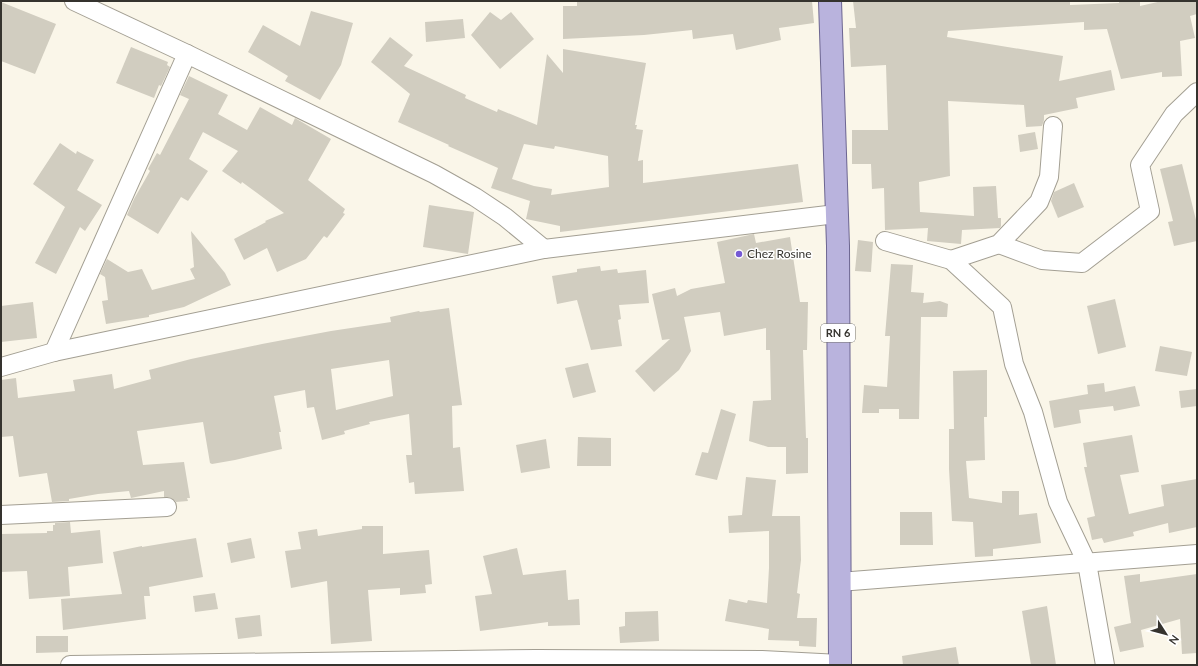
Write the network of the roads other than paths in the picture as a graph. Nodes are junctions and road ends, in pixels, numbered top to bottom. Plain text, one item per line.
1 (74, 1) edge
2 (830, 1) edge
3 (187, 54) junction
4 (1197, 92) edge
5 (1053, 126) dead end
6 (836, 214) junction
7 (885, 241) dead end
8 (999, 244) junction
9 (544, 249) junction
10 (951, 260) junction
11 (54, 352) junction
12 (1, 367) edge
13 (167, 507) dead end
14 (1, 515) edge
15 (1197, 554) edge
16 (1087, 563) junction
17 (839, 582) junction
18 (70, 665) edge
19 (840, 665) edge
20 (1105, 665) edge

1 - 3 street
2 - 6 main road, RN 6
3 - 9 street
3 - 11 street
4 - 8 street
5 - 8 street
6 - 9 street
6 - 17 main road, RN 6
7 - 10 street
8 - 10 street
9 - 11 street
10 - 16 street
11 - 12 street
13 - 14 street
15 - 16 street
16 - 17 street
16 - 20 street
17 - 19 main road, RN 6
18 - 19 street

